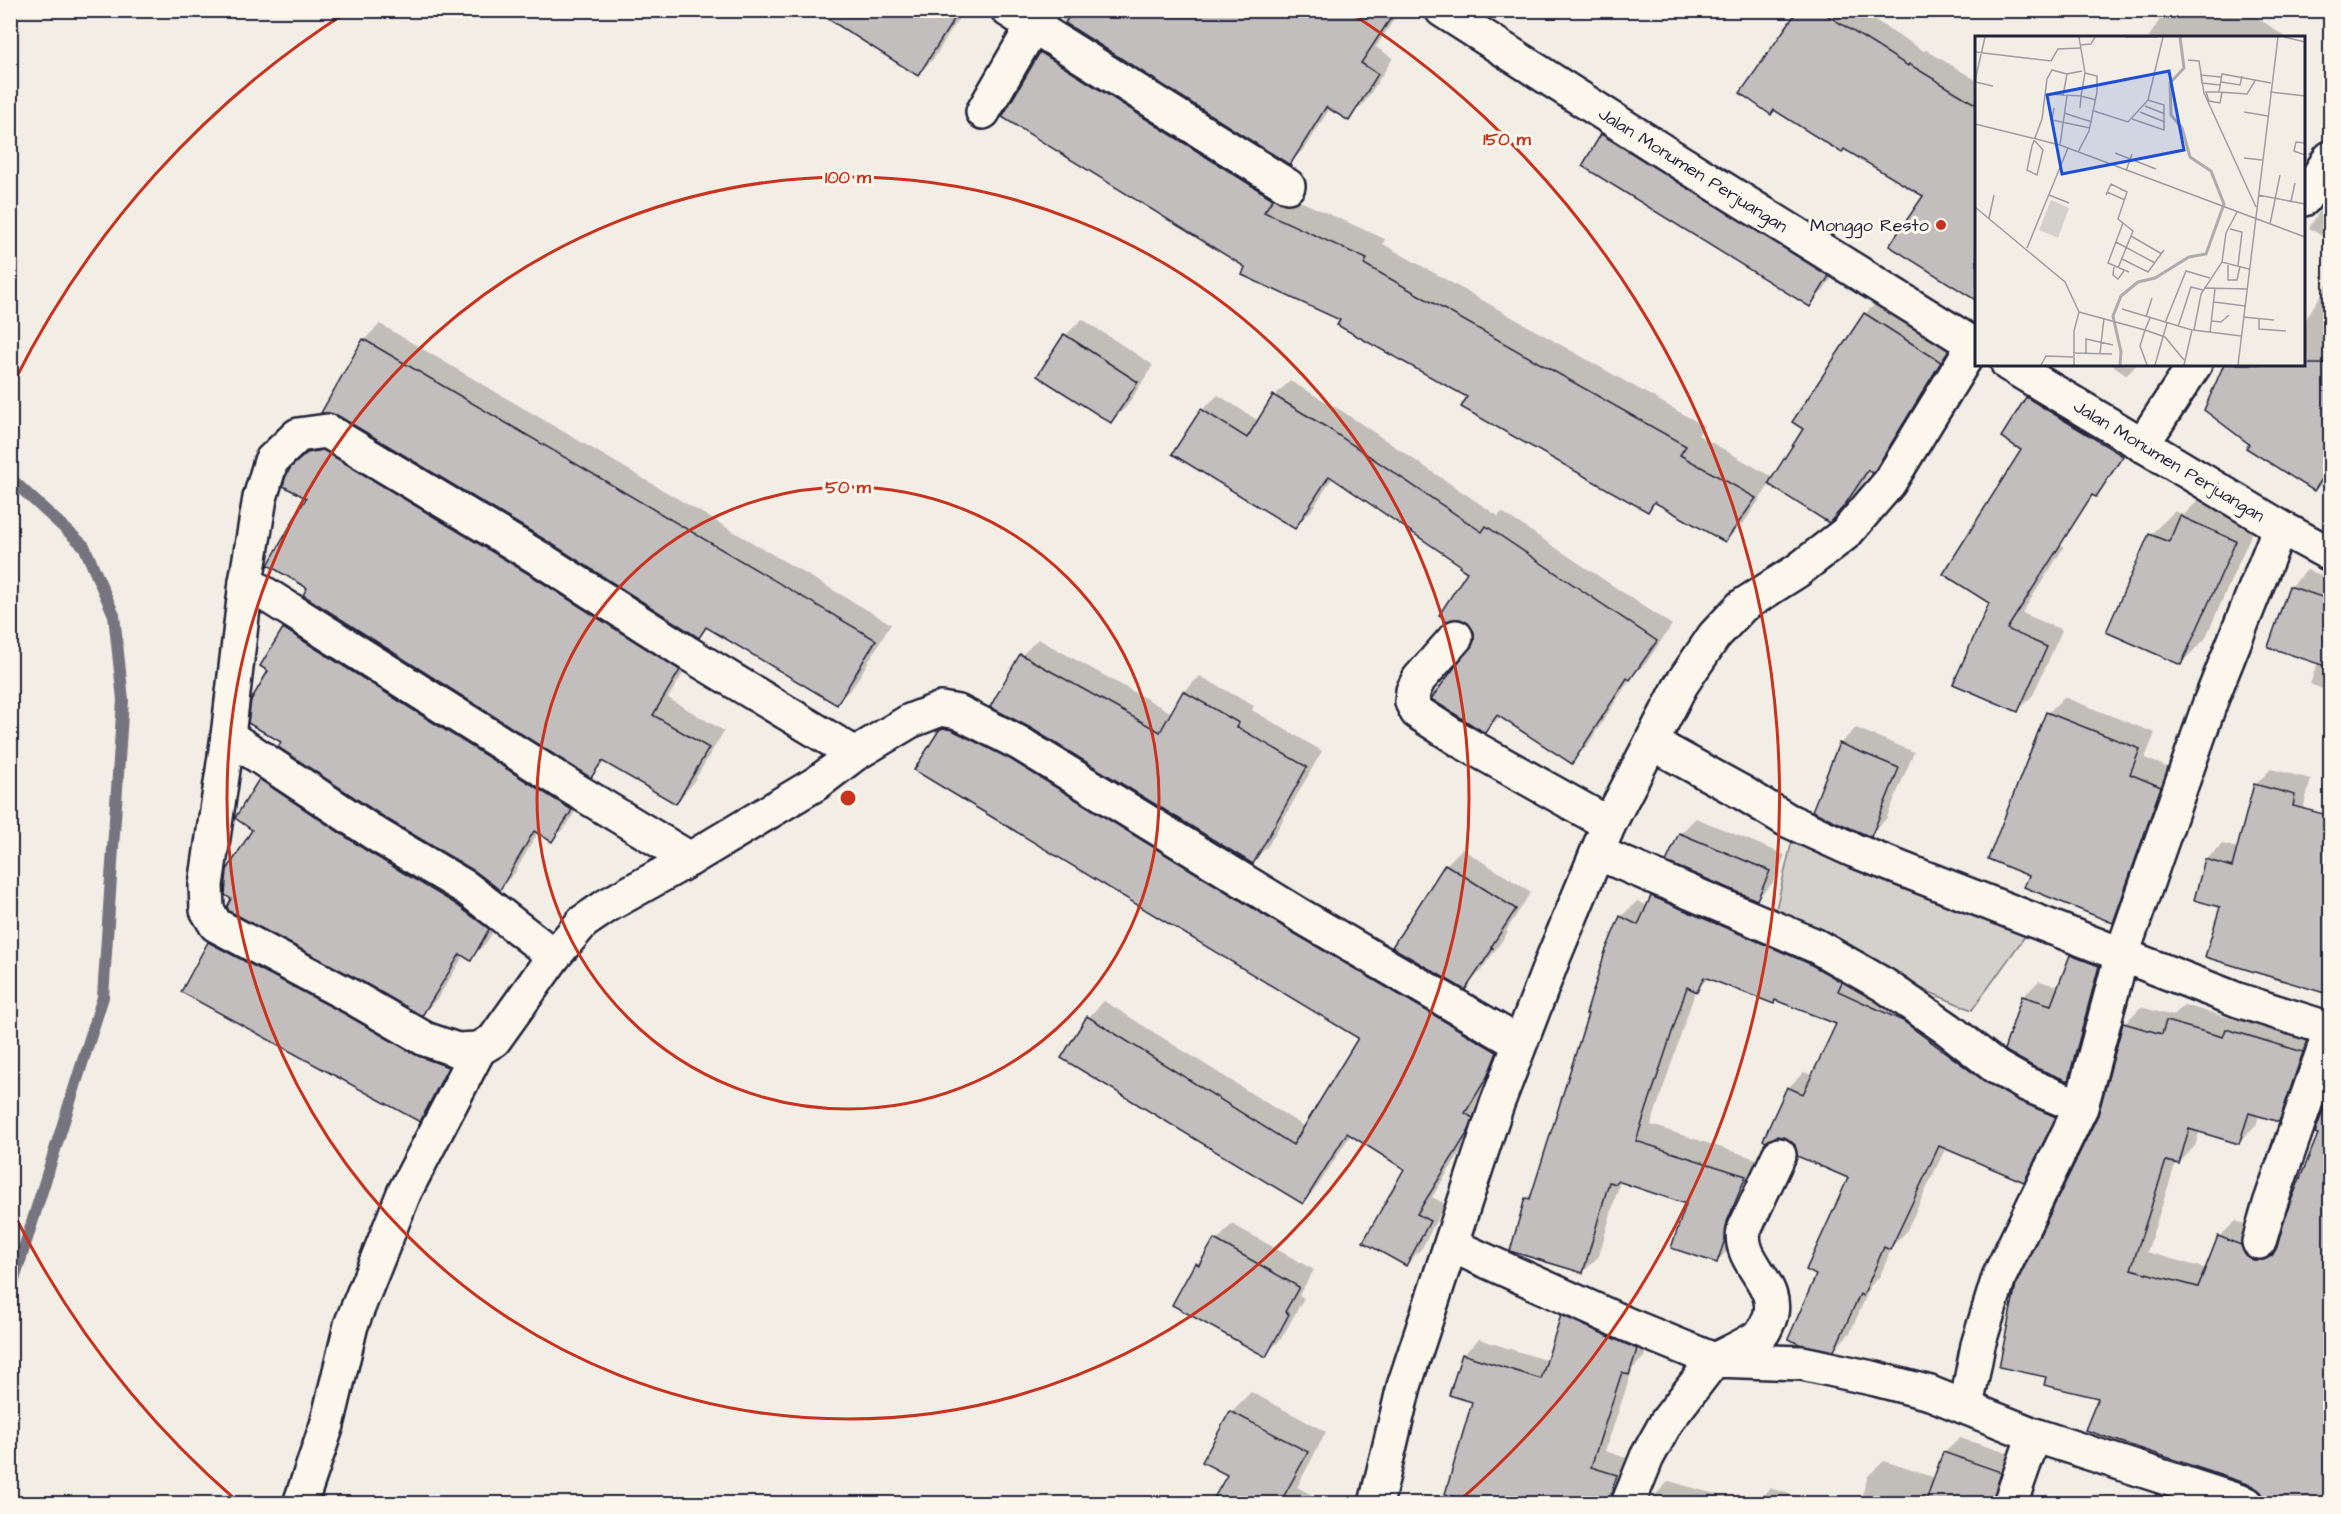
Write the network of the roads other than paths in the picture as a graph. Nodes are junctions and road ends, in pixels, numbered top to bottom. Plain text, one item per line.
1 (1442, 10) edge
2 (1027, 16) edge
3 (983, 112) dead end
4 (2331, 158) edge
5 (1288, 186) dead end
6 (2305, 197) edge
7 (1975, 345) edge
8 (2011, 366) edge
9 (2194, 366) edge
10 (2142, 445) junction
11 (2280, 527) junction
12 (2331, 554) edge
13 (246, 582) junction
14 (1456, 637) dead end
15 (228, 736) junction
16 (1652, 743) junction
17 (855, 754) junction
18 (1603, 839) junction
19 (690, 859) junction
20 (2122, 954) junction
21 (554, 956) junction
22 (2331, 1031) edge
23 (1519, 1042) junction
24 (479, 1049) junction
25 (2081, 1107) junction
26 (1779, 1155) dead end
27 (2259, 1242) dead end
28 (1451, 1245) junction
29 (1714, 1360) junction
30 (1966, 1407) junction
31 (2034, 1435) junction
32 (300, 1503) edge
33 (1376, 1503) edge
34 (1628, 1503) edge
35 (2010, 1503) edge
36 (2247, 1503) edge

1 - 7 street, Jalan Monumen Perjuangan
2 - 3 street
2 - 5 street
4 - 6 street
7 - 16 street
8 - 10 street, Jalan Monumen Perjuangan
9 - 10 street
10 - 11 street, Jalan Monumen Perjuangan
11 - 12 street, Jalan Monumen Perjuangan
11 - 20 street
13 - 15 street
13 - 17 street
13 - 19 street
14 - 18 street
15 - 21 street
15 - 24 street
16 - 18 street
16 - 20 street
17 - 19 street
17 - 23 street
18 - 23 street
18 - 25 street
19 - 21 street
20 - 22 street
20 - 25 street
21 - 24 street
22 - 27 street
23 - 28 street
24 - 32 street
25 - 30 street
26 - 29 street
28 - 29 street
28 - 33 street
29 - 30 street
29 - 34 street
30 - 31 street
31 - 35 street
31 - 36 street

